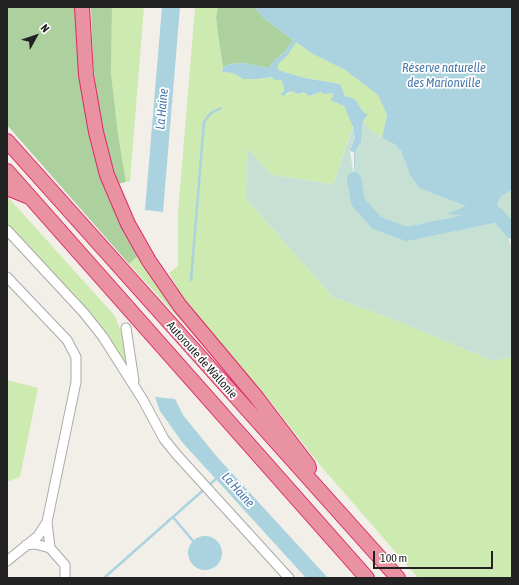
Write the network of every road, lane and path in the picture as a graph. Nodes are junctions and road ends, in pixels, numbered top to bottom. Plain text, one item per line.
1 (82, 7) edge
2 (7, 141) edge
3 (7, 171) edge
4 (7, 188) edge
5 (29, 197) junction
6 (7, 230) edge
7 (7, 277) edge
8 (126, 328) dead end
9 (138, 392) junction
10 (315, 486) junction
11 (47, 522) junction
12 (26, 545) junction
13 (50, 548) junction
14 (7, 561) edge
15 (65, 578) edge
16 (289, 578) edge
17 (367, 578) edge
18 (398, 578) edge

1 - 10 highway
2 - 10 highway, Autoroute de Wallonie
3 - 5 highway, Autoroute de Wallonie
4 - 5 highway
5 - 17 highway, Autoroute de Wallonie
6 - 9 street
7 - 11 street
8 - 9 street
9 - 16 street
10 - 18 highway, Autoroute de Wallonie
11 - 12 street
11 - 13 street
12 - 13 street
12 - 14 street
13 - 15 street

